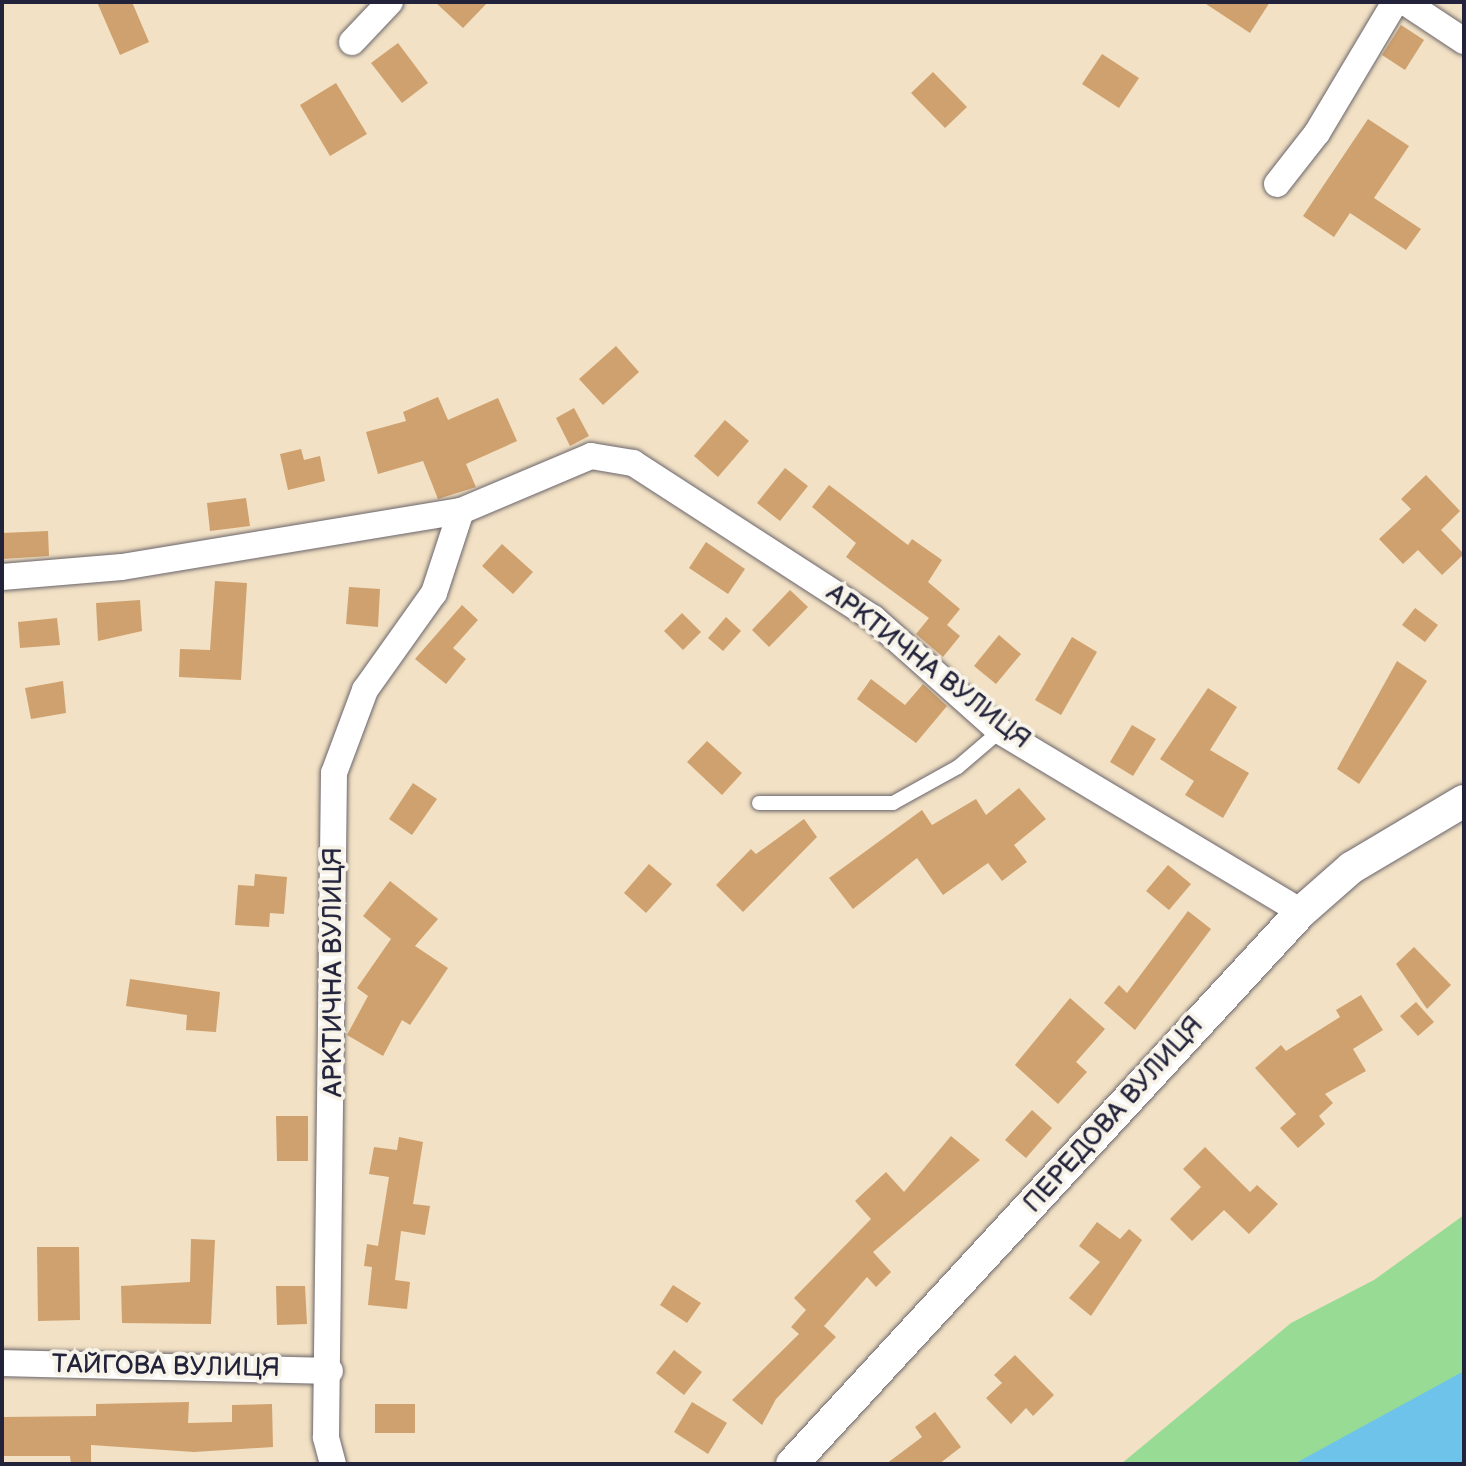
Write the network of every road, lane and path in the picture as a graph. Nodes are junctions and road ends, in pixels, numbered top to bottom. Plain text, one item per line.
1 (390, 2) edge
2 (1395, 2) edge
3 (1405, 2) edge
4 (1464, 41) edge
5 (352, 42) dead end
6 (1277, 184) dead end
7 (461, 511) junction
8 (2, 577) edge
9 (1000, 731) junction
10 (1464, 801) edge
11 (759, 803) dead end
12 (1301, 912) junction
13 (2, 1363) edge
14 (330, 1371) junction
15 (333, 1464) edge
16 (792, 1464) edge

1 - 5 street
2 - 6 street
3 - 4 street
7 - 8 street, АРКТИЧНА ВУЛИЦЯ
7 - 9 street, АРКТИЧНА ВУЛИЦЯ
7 - 14 street, АРКТИЧНА ВУЛИЦЯ
9 - 11 lane
9 - 12 street, АРКТИЧНА ВУЛИЦЯ
10 - 12 street, ПЕРЕДОВА ВУЛИЦЯ
12 - 16 street, ПЕРЕДОВА ВУЛИЦЯ
13 - 14 street, ТАЙГОВА ВУЛИЦЯ
14 - 15 street, АРКТИЧНА ВУЛИЦЯ

